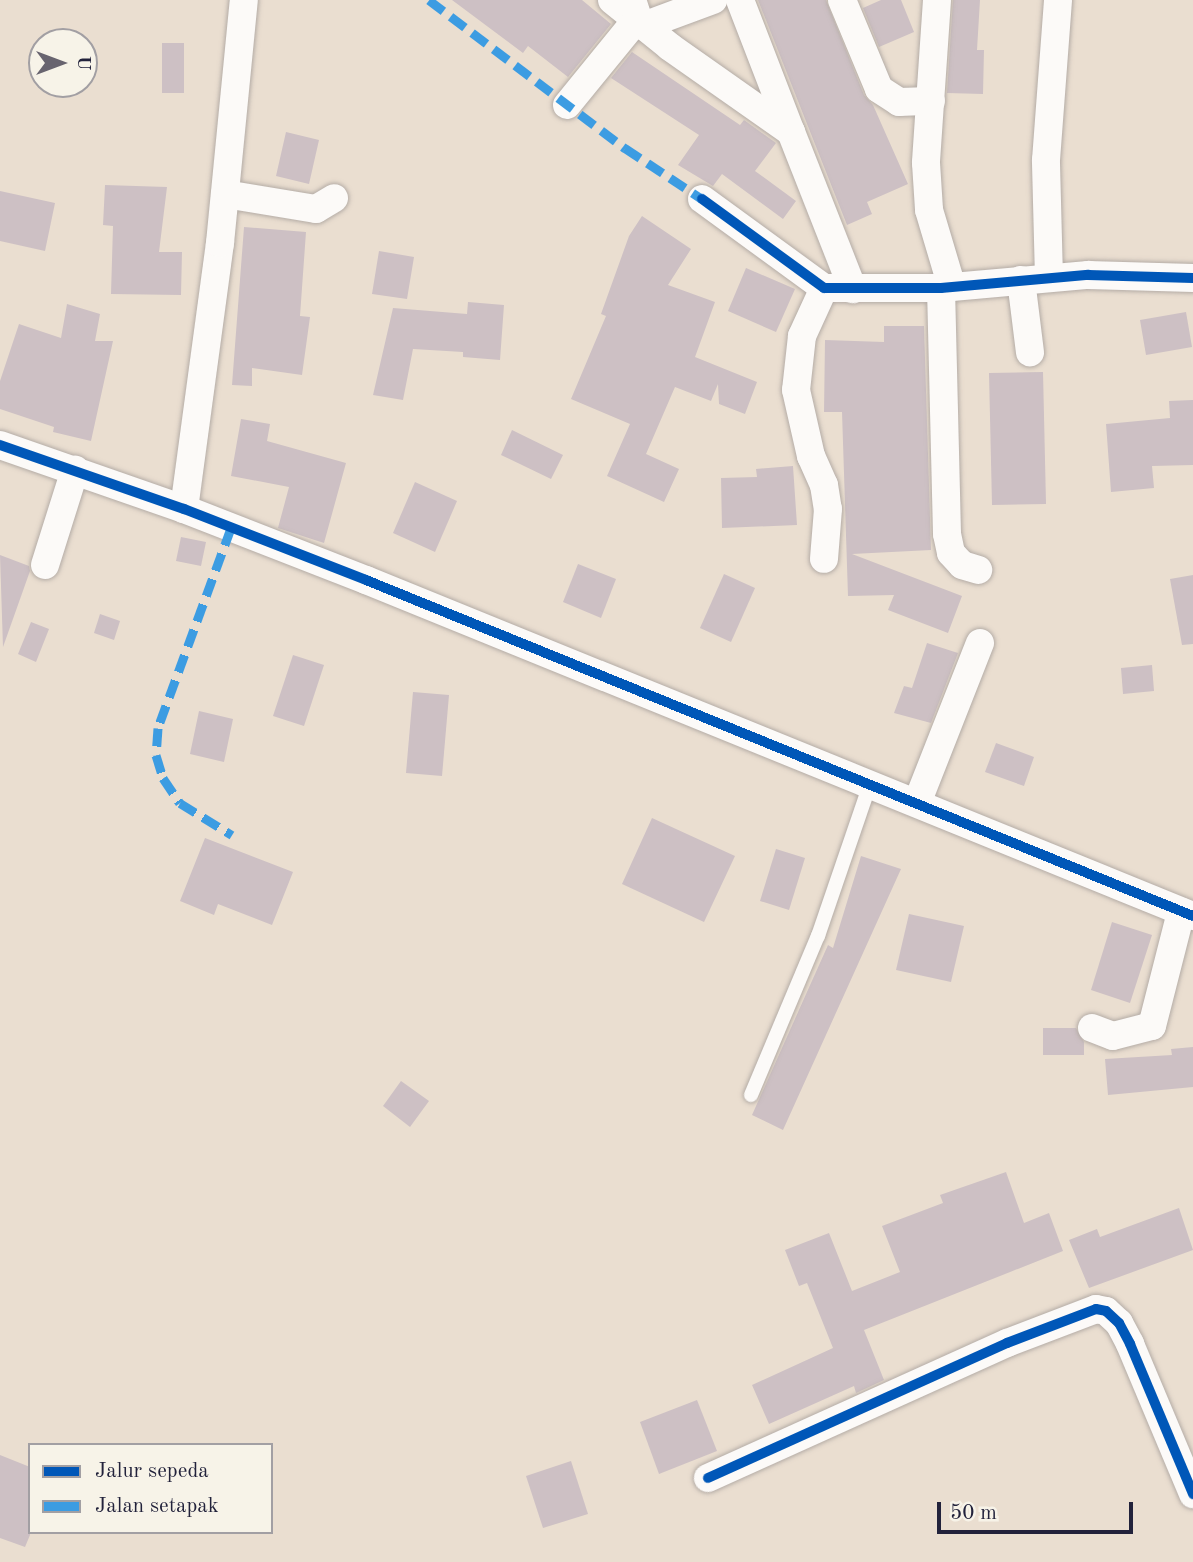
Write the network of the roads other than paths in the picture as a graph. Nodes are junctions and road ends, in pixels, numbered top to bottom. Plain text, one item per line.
1 (244, 0) edge
2 (612, 0) edge
3 (713, 0) edge
4 (740, 0) edge
5 (842, 0) edge
6 (937, 0) edge
7 (1058, 0) edge
8 (638, 15) edge
9 (931, 101) junction
10 (567, 105) dead end
11 (791, 132) junction
12 (225, 194) junction
13 (334, 198) dead end
14 (702, 199) dead end
15 (1193, 278) edge
16 (1035, 279) junction
17 (824, 288) junction
18 (946, 288) junction
19 (853, 289) junction
20 (1030, 352) dead end
21 (0, 445) edge
22 (75, 470) junction
23 (184, 509) junction
24 (824, 559) dead end
25 (45, 565) dead end
26 (978, 570) dead end
27 (979, 643) dead end
28 (870, 784) junction
29 (917, 803) junction
30 (1187, 914) edge
31 (1092, 1028) dead end
32 (751, 1095) dead end
33 (708, 1478) dead end
34 (1193, 1494) edge

1 - 12 street
2 - 8 street
3 - 8 street
4 - 11 street
5 - 9 street
6 - 9 street
7 - 16 street
8 - 10 street
8 - 11 street
9 - 18 street
11 - 19 street
12 - 13 street
12 - 23 street
14 - 17 street
15 - 16 street
16 - 18 street
16 - 20 street
17 - 19 street
17 - 24 street
18 - 19 street
18 - 26 street
21 - 22 street
22 - 23 street
22 - 25 street
23 - 28 street
27 - 29 street
28 - 29 street
28 - 32 lane
29 - 30 street
30 - 31 street
33 - 34 street

